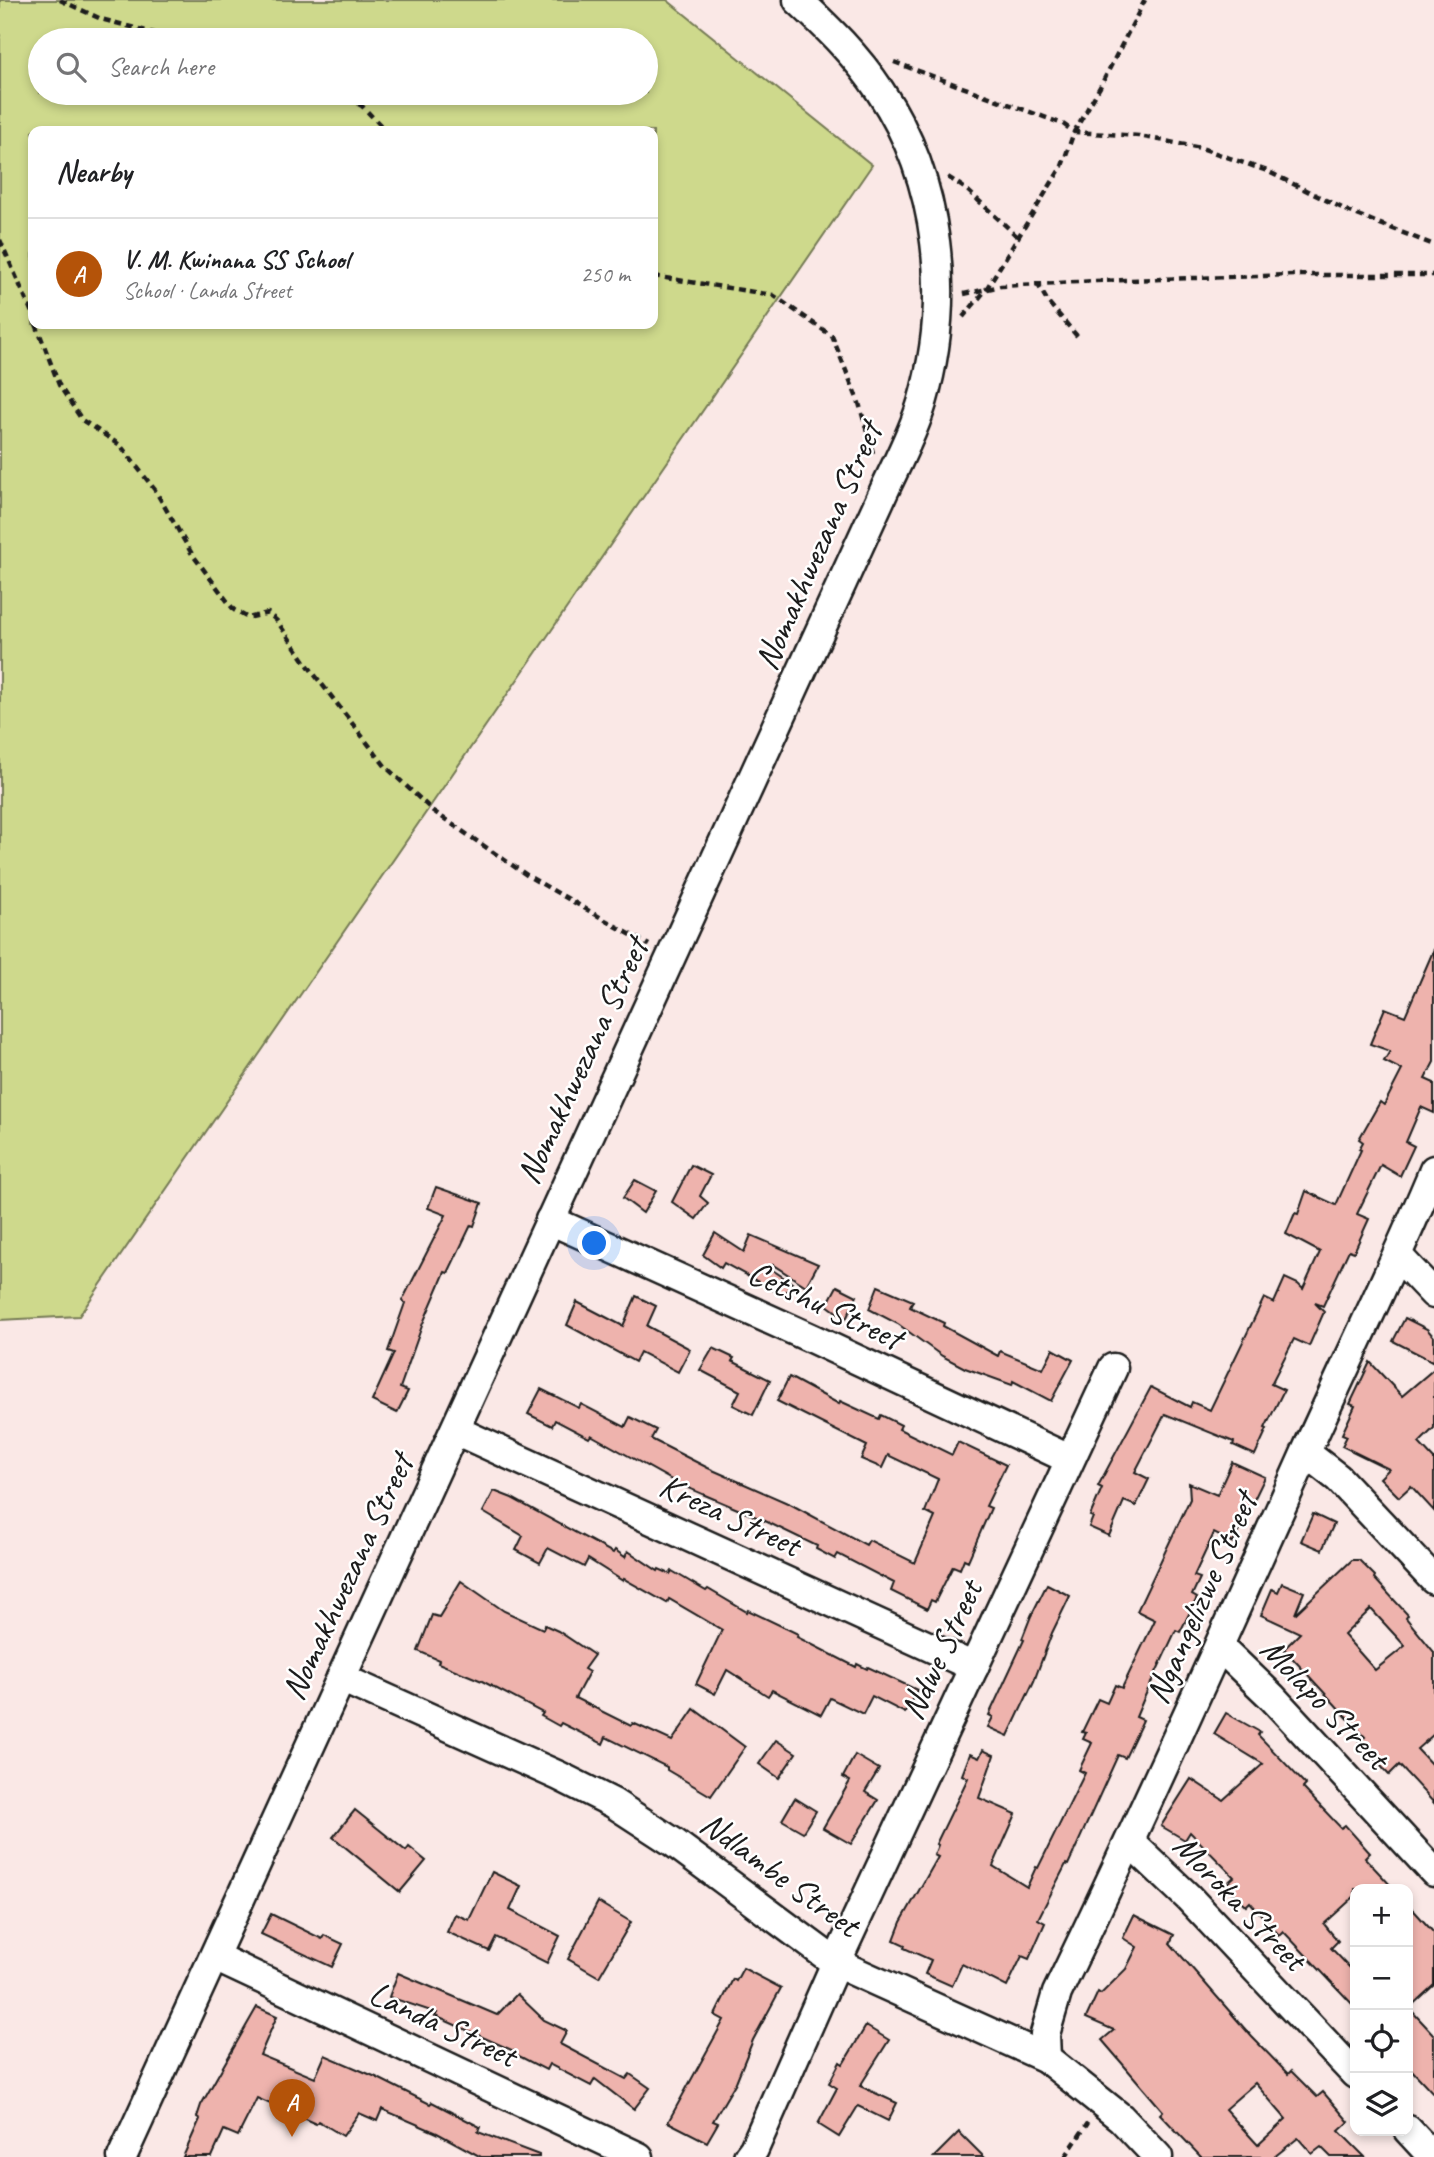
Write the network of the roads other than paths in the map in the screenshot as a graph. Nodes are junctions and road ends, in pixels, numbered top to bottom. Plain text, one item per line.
1 (798, 0) edge
2 (1434, 1170) edge
3 (550, 1220) junction
4 (1398, 1256) junction
5 (1434, 1294) edge
6 (1113, 1368) dead end
7 (455, 1430) junction
8 (1306, 1453) junction
9 (1069, 1459) junction
10 (1434, 1580) edge
11 (1220, 1647) junction
12 (974, 1667) junction
13 (341, 1678) junction
14 (1129, 1842) junction
15 (1434, 1871) edge
16 (215, 1958) junction
17 (836, 1962) junction
18 (1046, 2058) junction
19 (1354, 2073) edge
20 (1413, 2135) edge
21 (122, 2157) edge
22 (639, 2157) edge
23 (748, 2157) edge
24 (1158, 2157) edge
25 (1433, 2157) edge

1 - 3 street, Nomakhwezana Street
2 - 4 street, Ngangelizwe Street
3 - 7 street, Nomakhwezana Street
3 - 9 street, Cetshu Street
4 - 5 street
4 - 8 street, Ngangelizwe Street
6 - 9 street, Ndwe Street
7 - 12 street, Kreza Street
7 - 13 street, Nomakhwezana Street
8 - 10 street
8 - 11 street, Ngangelizwe Street
9 - 12 street, Ndwe Street
11 - 14 street, Ngangelizwe Street
11 - 15 street, Molapo Street
12 - 17 street, Ndwe Street
13 - 16 street, Nomakhwezana Street
13 - 17 street, Ndlambe Street
14 - 18 street, Ngangelizwe Street
14 - 19 street, Moroka Street
16 - 21 street, Nomakhwezana Street
16 - 22 street, Landa Street
17 - 18 street, Ndlambe Street
17 - 23 street
18 - 24 street, Ndlambe Street
20 - 25 street

